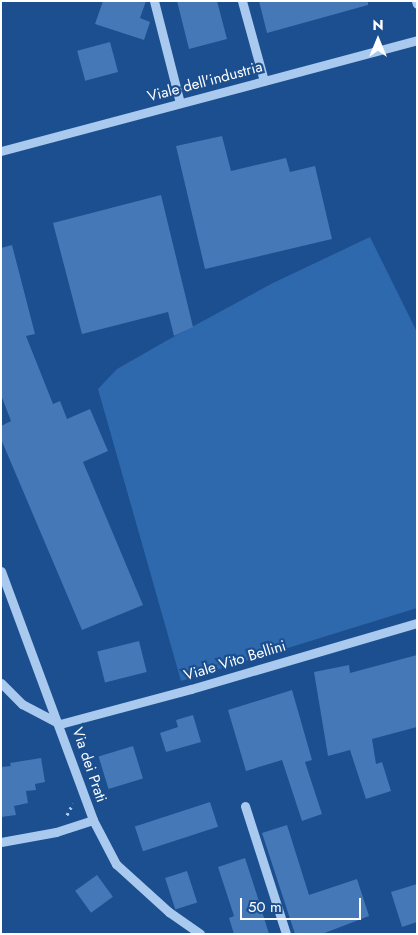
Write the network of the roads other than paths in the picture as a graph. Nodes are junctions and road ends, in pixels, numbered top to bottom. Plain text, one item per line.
1 (154, 1) edge
2 (242, 1) edge
3 (417, 40) edge
4 (264, 81) junction
5 (180, 103) junction
6 (1, 151) edge
7 (1, 571) edge
8 (417, 623) edge
9 (1, 683) edge
10 (60, 724) junction
11 (245, 806) dead end
12 (93, 820) junction
13 (1, 842) edge
14 (200, 934) edge
15 (286, 934) edge

1 - 5 street
2 - 4 street
3 - 4 street, Viale dell'industria
4 - 5 street, Viale dell'industria
5 - 6 street, Viale dell'industria
7 - 10 street, Via dei Prati
8 - 10 street, Viale Vito Bellini
9 - 10 street
10 - 12 street, Via dei Prati
11 - 15 street
12 - 13 street
12 - 14 street, Via dei Prati

